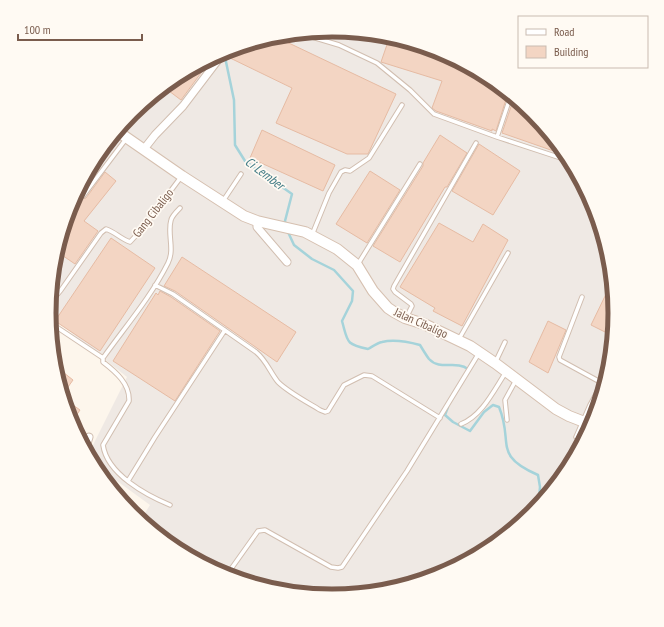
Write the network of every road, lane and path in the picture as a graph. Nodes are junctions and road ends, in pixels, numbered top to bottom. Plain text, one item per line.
1 (315, 38) edge
2 (216, 63) edge
3 (509, 101) edge
4 (402, 105) dead end
5 (122, 134) edge
6 (496, 137) junction
7 (128, 138) junction
8 (476, 143) dead end
9 (144, 149) junction
10 (560, 158) edge
11 (420, 164) dead end
12 (241, 174) dead end
13 (182, 176) junction
14 (83, 196) dead end
15 (222, 202) junction
16 (180, 208) dead end
17 (257, 221) junction
18 (312, 235) junction
19 (508, 253) dead end
20 (287, 262) dead end
21 (357, 265) junction
22 (155, 285) junction
23 (56, 296) edge
24 (582, 297) dead end
25 (406, 318) junction
26 (56, 327) edge
27 (225, 330) junction
28 (458, 340) junction
29 (505, 342) dead end
30 (480, 353) junction
31 (103, 358) junction
32 (495, 363) junction
33 (506, 371) junction
34 (516, 379) junction
35 (600, 382) edge
36 (597, 392) edge
37 (589, 414) edge
38 (440, 418) junction
39 (507, 420) dead end
40 (586, 422) edge
41 (461, 424) dead end
42 (583, 429) edge
43 (89, 437) dead end
44 (576, 437) dead end
45 (87, 442) edge
46 (128, 481) junction
47 (170, 506) dead end
48 (230, 570) edge

1 - 6 lane
2 - 9 street
3 - 6 lane
4 - 18 lane
5 - 7 main road, Jalan Cibaligo
6 - 10 lane
7 - 9 main road, Jalan Cibaligo
7 - 14 lane
8 - 25 lane
9 - 13 main road, Jalan Cibaligo
11 - 21 lane
12 - 15 lane
13 - 15 main road, Jalan Cibaligo
13 - 23 lane, Gang Cibaligo
15 - 17 main road, Jalan Cibaligo
16 - 22 lane
17 - 18 main road, Jalan Cibaligo
17 - 20 street
18 - 21 main road, Jalan Cibaligo
19 - 28 lane
21 - 25 main road, Jalan Cibaligo
22 - 27 lane
22 - 31 lane
24 - 35 lane
25 - 28 main road, Jalan Cibaligo
26 - 31 lane
27 - 38 lane
27 - 46 lane
28 - 30 main road, Jalan Cibaligo
29 - 32 lane
30 - 32 main road, Jalan Cibaligo
30 - 38 lane
31 - 46 lane
32 - 33 main road, Jalan Cibaligo
33 - 34 main road, Jalan Cibaligo
33 - 41 lane
34 - 39 lane
34 - 40 main road, Jalan Cibaligo
36 - 37 lane
38 - 48 lane
42 - 44 lane
43 - 45 street
46 - 47 lane

